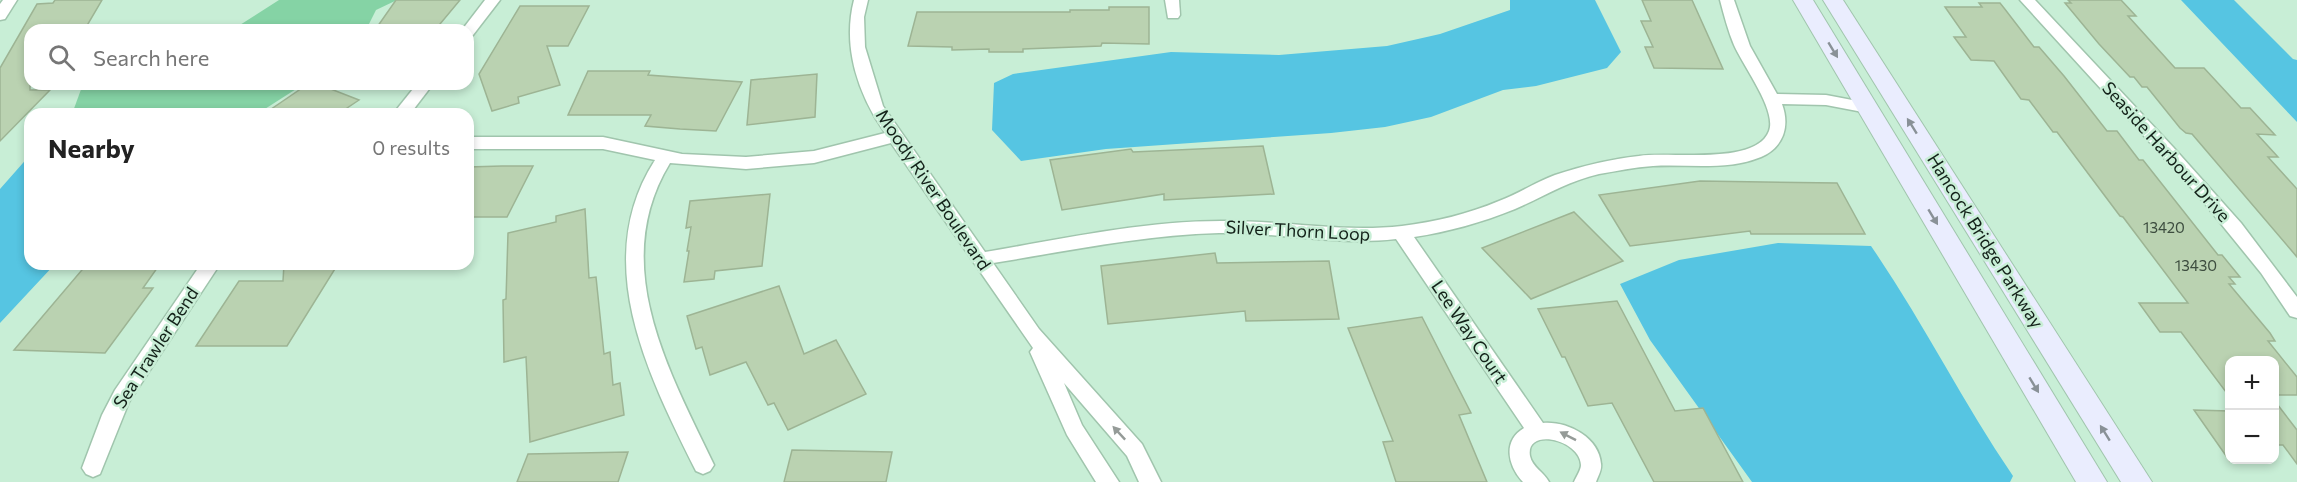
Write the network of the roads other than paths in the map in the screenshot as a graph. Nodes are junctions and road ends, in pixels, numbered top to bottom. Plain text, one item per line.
1 (10, 0) edge
2 (492, 0) edge
3 (861, 0) edge
4 (1727, 0) edge
5 (1803, 0) edge
6 (1833, 0) edge
7 (2026, 0) edge
8 (0, 16) edge
9 (474, 24) edge
10 (420, 90) edge
11 (1770, 99) junction
12 (405, 108) edge
13 (1868, 108) junction
14 (896, 136) junction
15 (474, 143) edge
16 (665, 157) junction
17 (1401, 232) junction
18 (980, 259) junction
19 (207, 270) edge
20 (2297, 311) edge
21 (1032, 333) junction
22 (1102, 414) junction
23 (1074, 429) junction
24 (1537, 431) junction
25 (703, 465) dead end
26 (93, 468) dead end
27 (1108, 482) edge
28 (1150, 482) edge
29 (1538, 482) edge
30 (1584, 482) edge
31 (2092, 482) edge
32 (2137, 482) edge

1 - 8 street
2 - 9 street
3 - 14 street, Moody River Boulevard
4 - 11 street, Silver Thorn Loop
5 -> 13 main road, Hancock Bridge Parkway
32 -> 6 main road, Hancock Bridge Parkway
7 - 20 street, Seaside Harbour Drive
10 - 12 street
11 - 13 street
11 - 17 street, Silver Thorn Loop
13 -> 31 main road, Hancock Bridge Parkway
14 - 16 street
14 - 18 street, Moody River Boulevard
15 - 16 street
16 - 25 street
17 - 18 street, Silver Thorn Loop
17 - 24 street, Lee Way Court
18 - 21 street, Moody River Boulevard
19 - 26 street, Sea Trawler Bend
21 - 22 street, Moody River Boulevard
21 - 23 street, Moody River Boulevard
22 - 23 street
28 -> 22 street, Moody River Boulevard
23 - 27 street, Moody River Boulevard
24 - 29 street
30 -> 24 street

